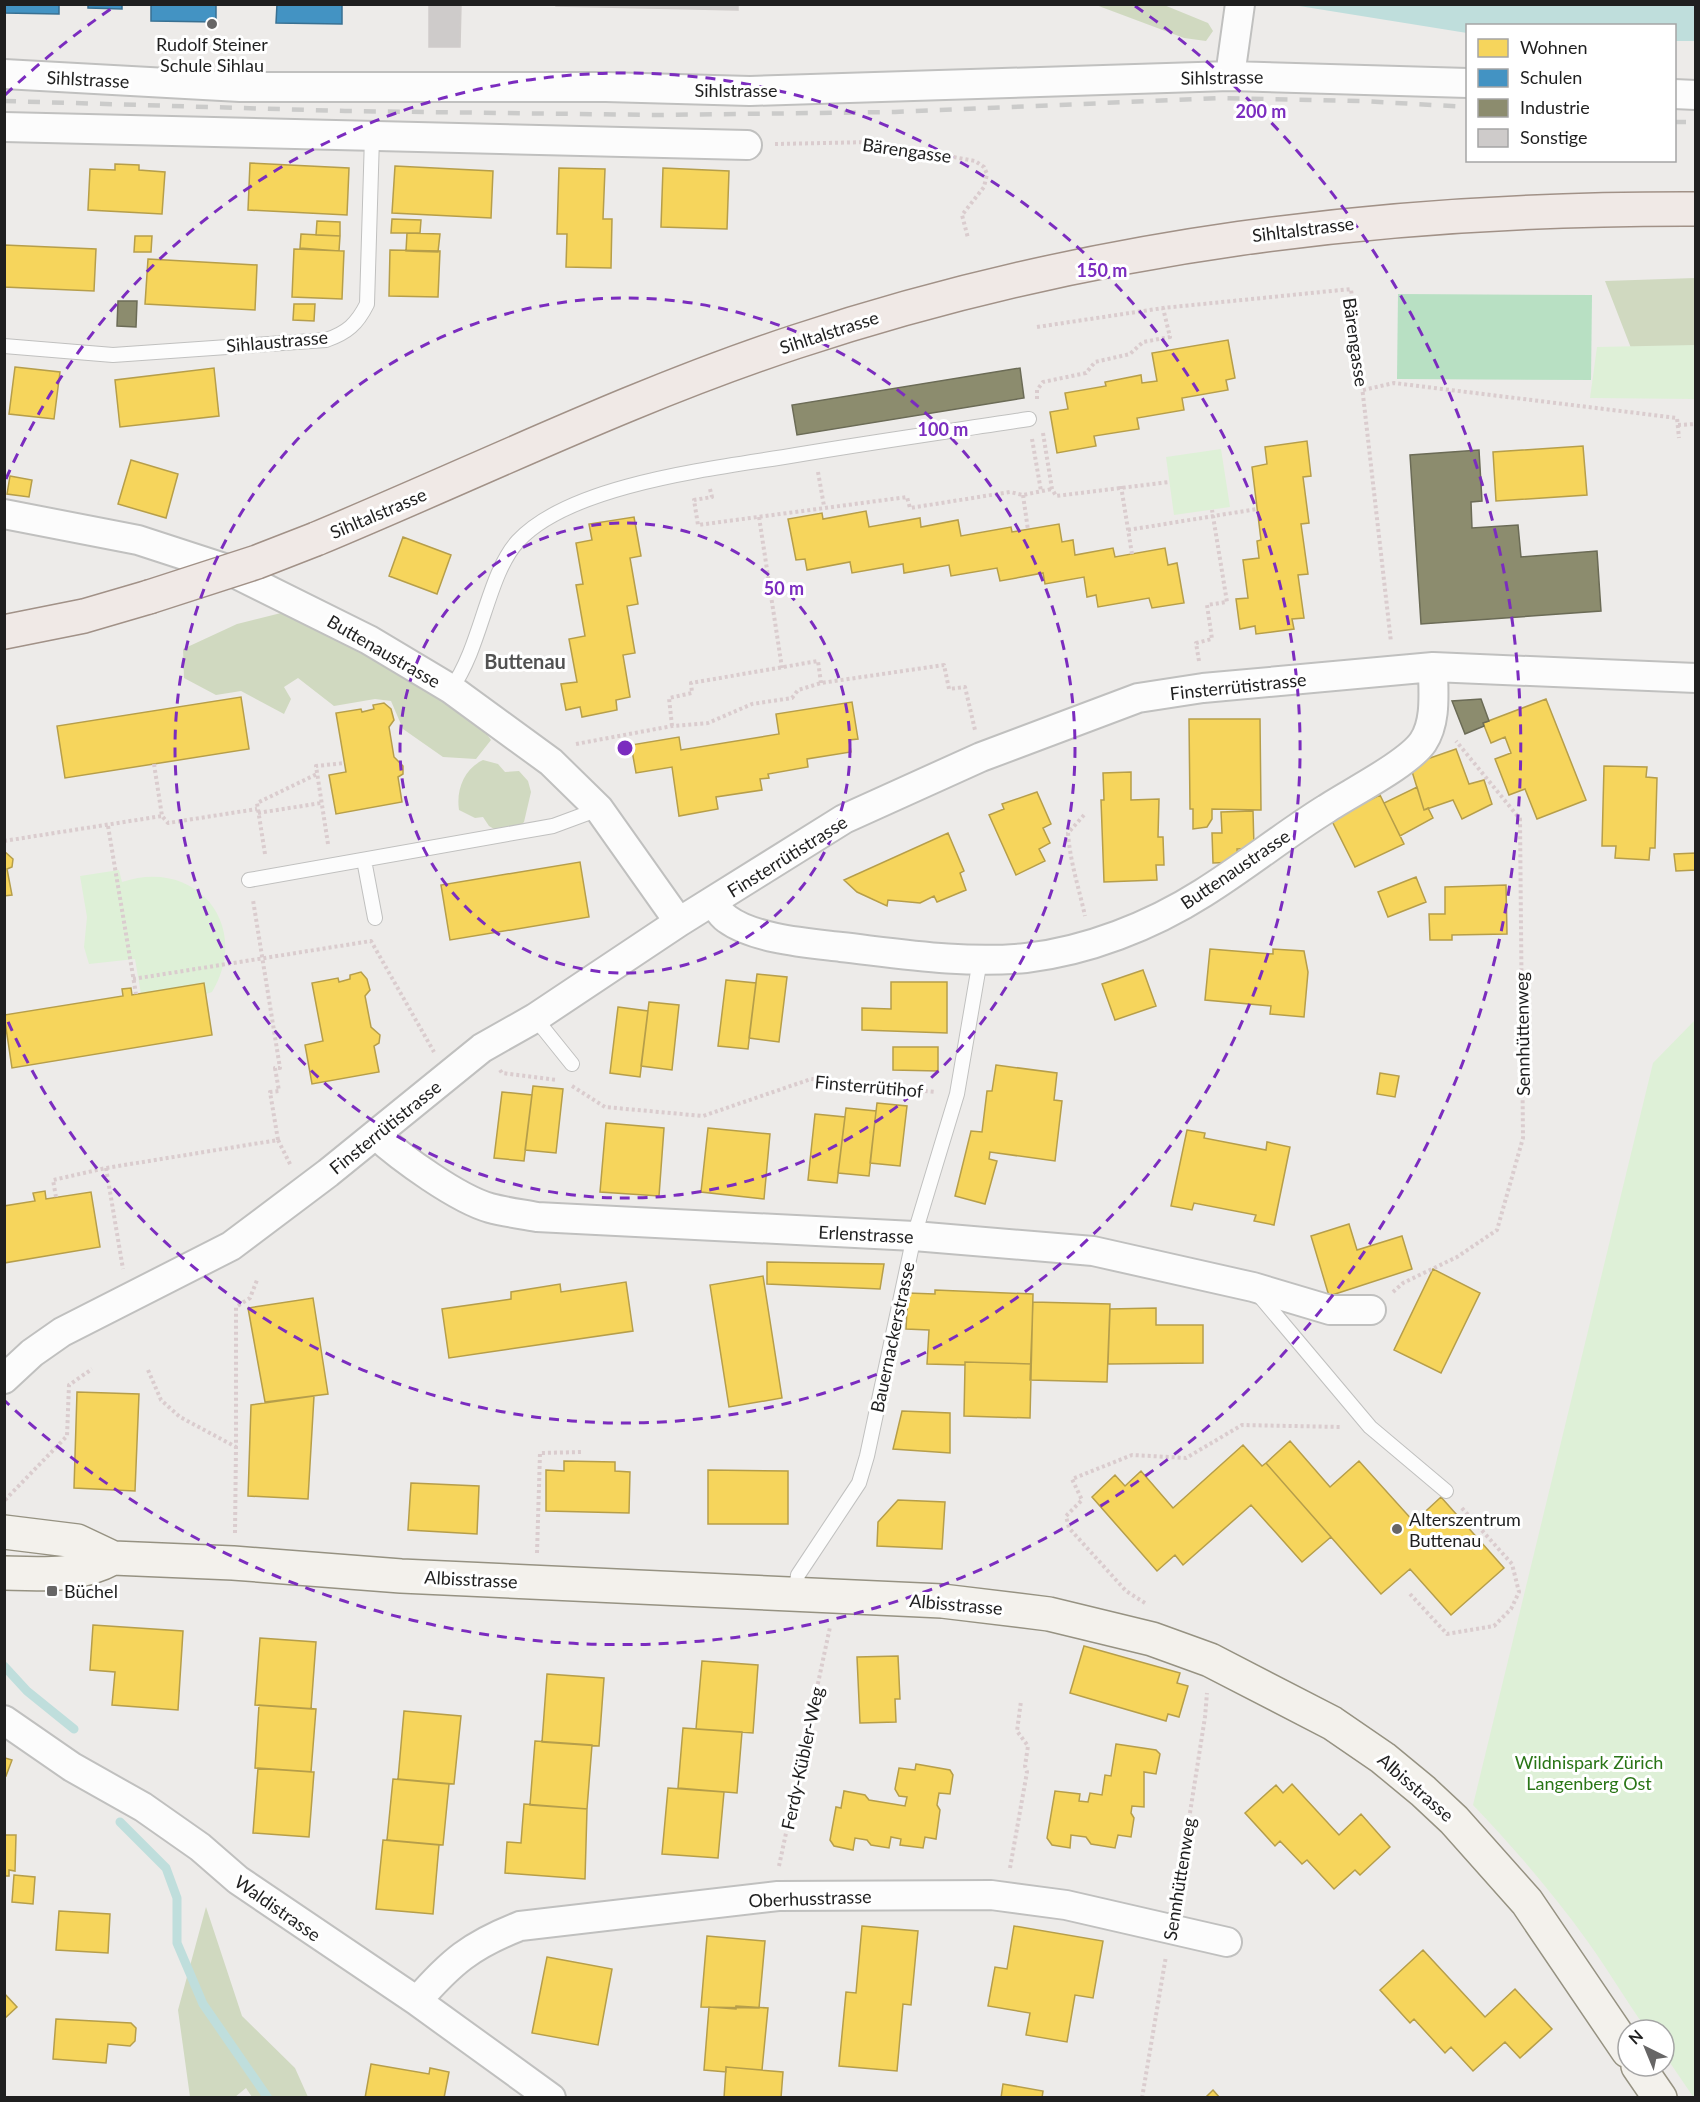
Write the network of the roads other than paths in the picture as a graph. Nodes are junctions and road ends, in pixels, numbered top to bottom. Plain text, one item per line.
1 (1240, 4) edge
2 (4, 74) edge
3 (1230, 76) junction
4 (1466, 83) edge
5 (1676, 94) edge
6 (1695, 95) edge
7 (4, 127) edge
8 (372, 137) junction
9 (747, 145) road end
10 (1695, 209) edge
11 (4, 346) edge
12 (1035, 422) road end
13 (4, 514) edge
14 (4, 632) edge
15 (1433, 667) junction
16 (1695, 678) edge
17 (451, 689) junction
18 (599, 809) junction
19 (364, 860) junction
20 (249, 880) road end
21 (713, 902) junction
22 (375, 918) dead end
23 (679, 922) junction
24 (980, 960) junction
25 (535, 1017) junction
26 (572, 1064) dead end
27 (376, 1135) junction
28 (914, 1236) junction
29 (1253, 1287) junction
30 (1371, 1310) road end
31 (4, 1379) edge
32 (1446, 1491) road end
33 (4, 1532) edge
34 (113, 1558) junction
35 (4, 1573) edge
36 (795, 1594) junction
37 (4, 1720) edge
38 (1227, 1942) dead end
39 (417, 2001) junction
40 (1616, 2033) edge
41 (1647, 2078) edge
42 (551, 2097) edge
43 (1660, 2097) edge

1 - 3 street
2 - 3 street, Sihlstrasse
3 - 4 street, Sihlstrasse
5 - 6 street
7 - 8 street
8 - 9 street
8 - 11 lane, Sihlaustrasse
10 - 14 main road, Sihltalstrasse, bridge
12 - 17 lane
13 - 17 street, Buttenaustrasse
15 - 16 street, Finsterrütistrasse
15 - 21 street, Finsterrütistrasse
15 - 24 street, Buttenaustrasse
17 - 18 street, Buttenaustrasse
18 - 19 lane
18 - 23 street, Buttenaustrasse
19 - 20 lane
19 - 22 lane
21 - 23 street, Finsterrütistrasse
21 - 24 street, Buttenaustrasse
23 - 25 street, Finsterrütistrasse
24 - 28 lane, Bauernackerstrasse
25 - 26 lane
25 - 27 street, Finsterrütistrasse
27 - 28 street, Erlenstrasse
27 - 31 street, Finsterrütistrasse
28 - 29 street, Erlenstrasse
28 - 36 lane, Bauernackerstrasse
29 - 30 street, Erlenstrasse
29 - 32 lane
33 - 34 main road, Albisstrasse
34 - 35 main road, Albisstrasse
34 - 36 main road, Albisstrasse
36 - 40 main road, Albisstrasse
37 - 39 street, Waldistrasse
38 - 39 street, Oberhusstrasse
39 - 42 street, Waldistrasse
41 - 43 main road

